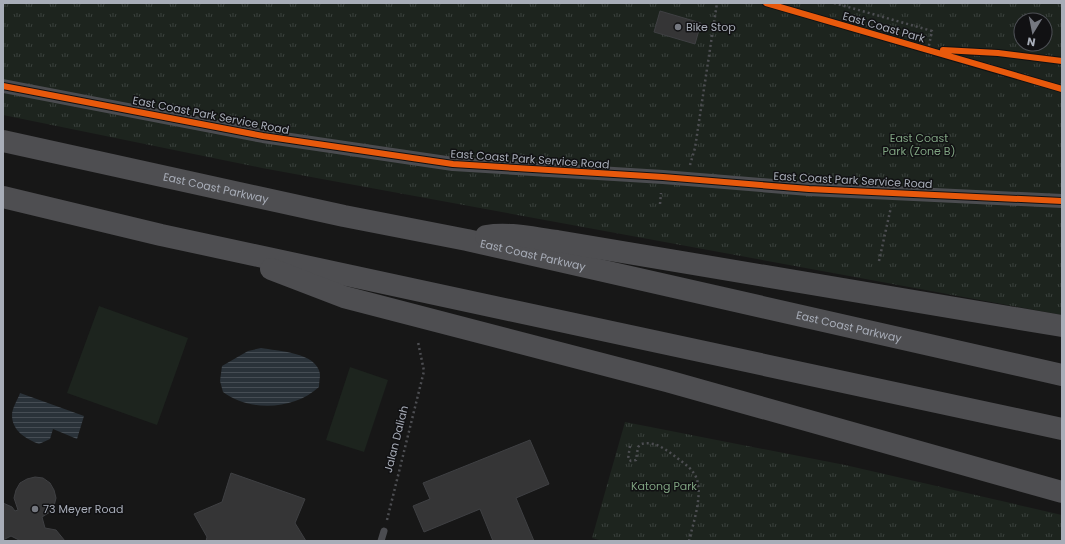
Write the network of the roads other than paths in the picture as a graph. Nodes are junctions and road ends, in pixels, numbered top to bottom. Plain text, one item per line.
1 (3, 86) edge
2 (3, 141) edge
3 (3, 197) edge
4 (1062, 201) edge
5 (467, 240) junction
6 (206, 244) junction
7 (1062, 326) edge
8 (1062, 375) edge
9 (1062, 429) edge
10 (1062, 492) edge
11 (384, 531) road end
12 (381, 541) edge

1 - 4 street, East Coast Park Service Road
2 - 5 highway, East Coast Parkway
3 - 6 highway
5 - 7 highway
5 - 8 highway, East Coast Parkway
6 - 9 highway
6 - 10 highway
11 - 12 lane

